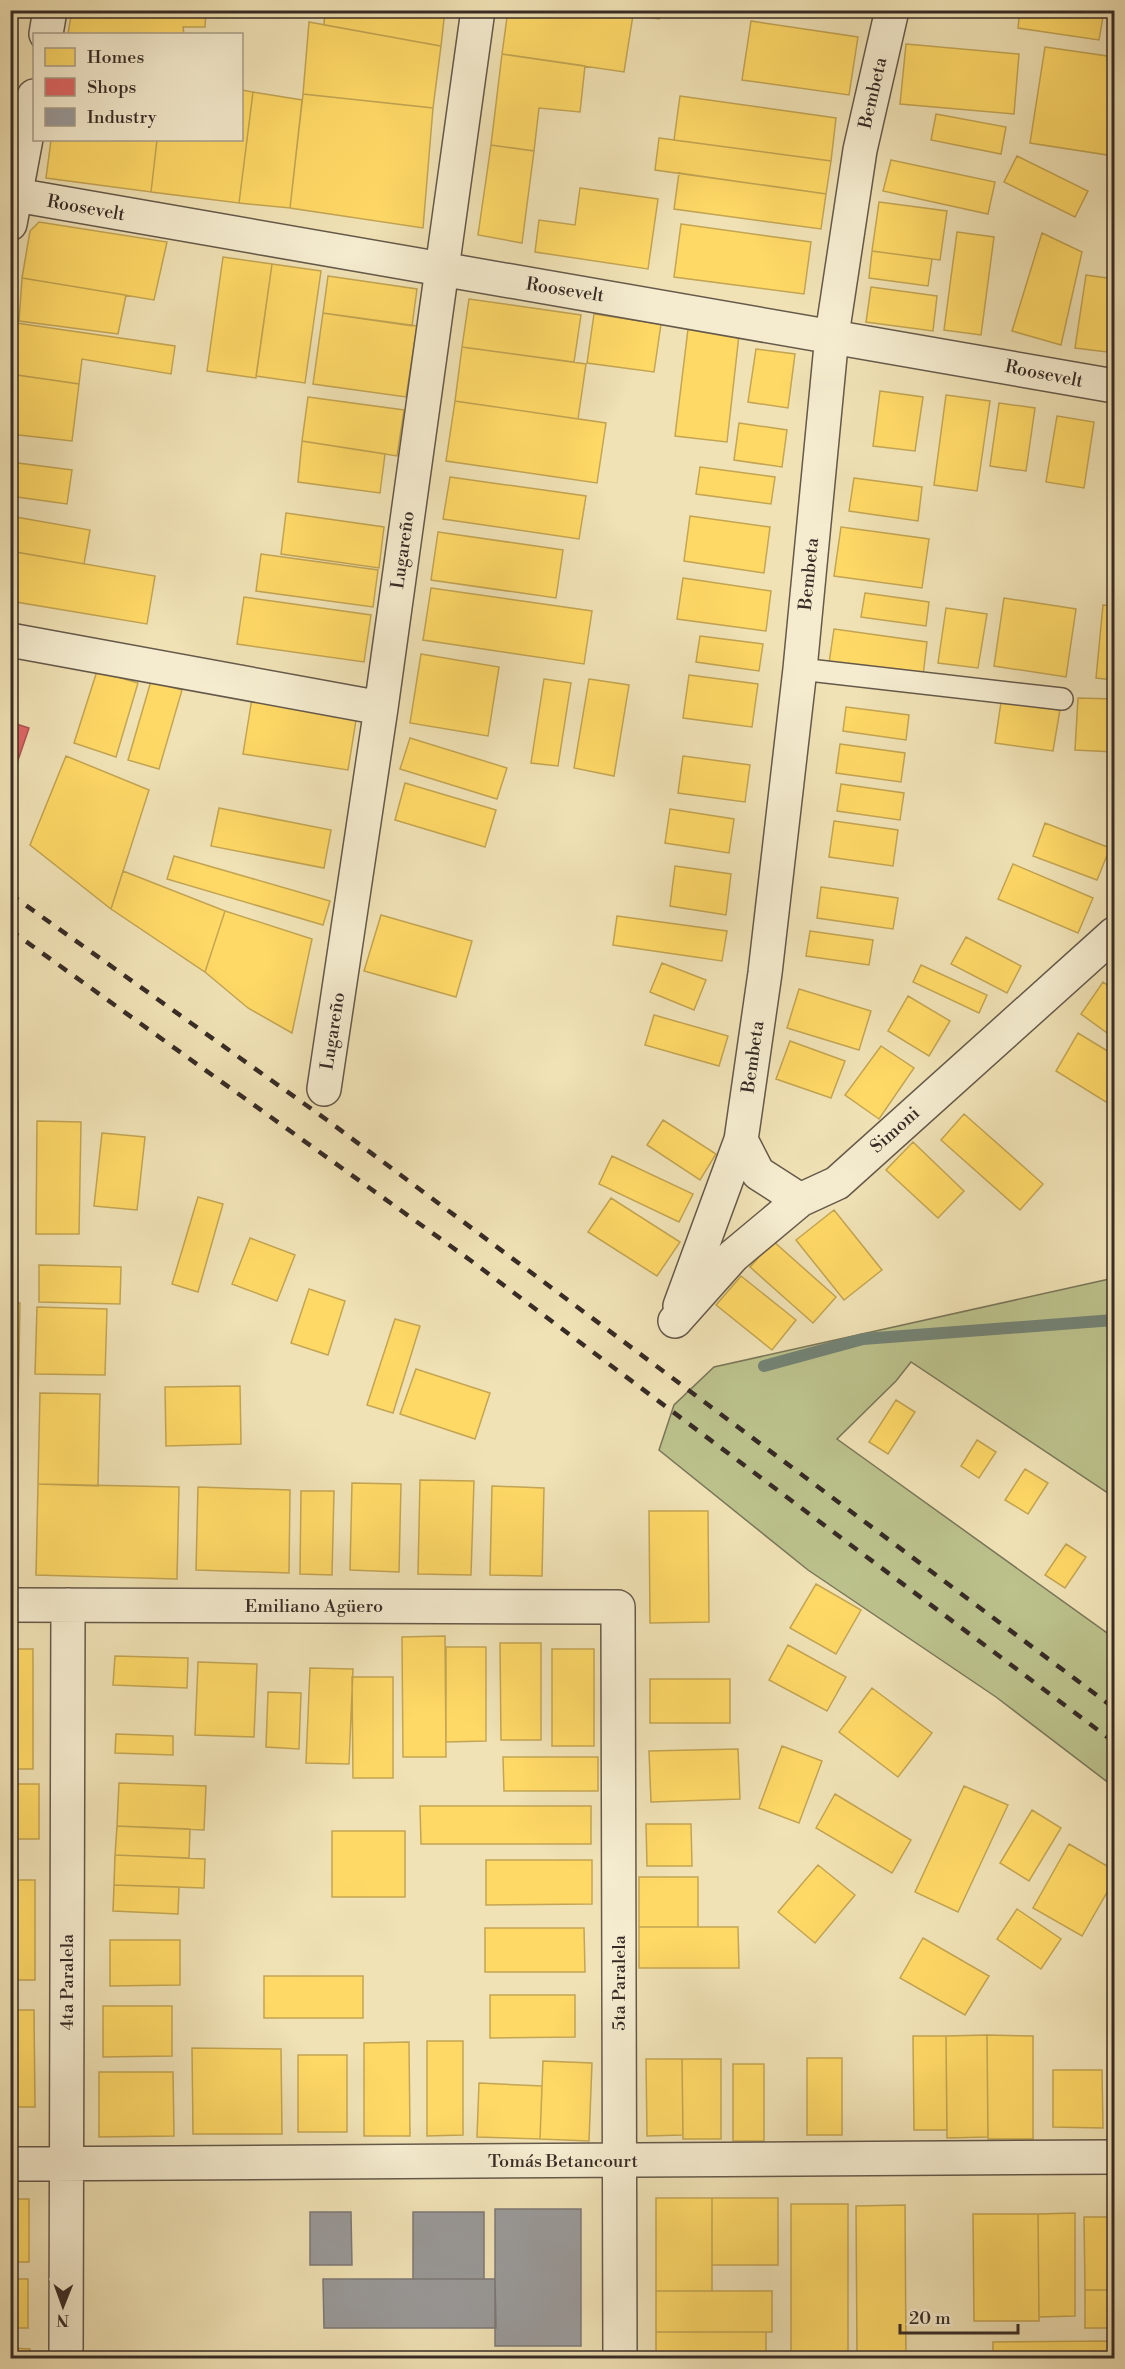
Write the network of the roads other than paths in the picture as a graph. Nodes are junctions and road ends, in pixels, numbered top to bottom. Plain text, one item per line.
1 (50, 10) edge
2 (478, 10) edge
3 (892, 10) edge
4 (46, 33) edge
5 (33, 101) edge
6 (13, 210) edge
7 (442, 270) junction
8 (832, 335) junction
9 (1114, 386) edge
10 (10, 640) edge
11 (800, 669) junction
12 (1062, 699) dead end
13 (381, 708) junction
14 (1114, 934) edge
15 (324, 1089) dead end
16 (741, 1140) junction
17 (800, 1200) junction
18 (675, 1322) joint
19 (10, 1605) edge
20 (68, 1605) junction
21 (618, 1607) joint
22 (1114, 2157) edge
23 (620, 2160) junction
24 (10, 2164) edge
25 (67, 2164) junction
26 (66, 2358) edge
27 (620, 2358) edge

1 - 4 street
2 - 7 street, Lugareño
3 - 8 street, Bembeta
5 - 6 street
6 - 7 street, Roosevelt
7 - 8 street, Roosevelt
7 - 13 street, Lugareño
8 - 9 street, Roosevelt
8 - 11 street, Bembeta
10 - 13 street
11 - 12 lane
11 - 16 street, Bembeta
13 - 15 street, Lugareño
14 - 17 street, Simoni
16 - 17 street
16 - 18 street, Bembeta
17 - 18 street, Simoni
19 - 20 street, Emiliano Agüero
20 - 21 street, Emiliano Agüero
20 - 25 street, 4ta Paralela
21 - 23 street, 5ta Paralela
22 - 23 street, Tomás Betancourt
23 - 25 street, Tomás Betancourt
23 - 27 street, 5ta Paralela
24 - 25 street, Tomás Betancourt
25 - 26 street, 4ta Paralela

